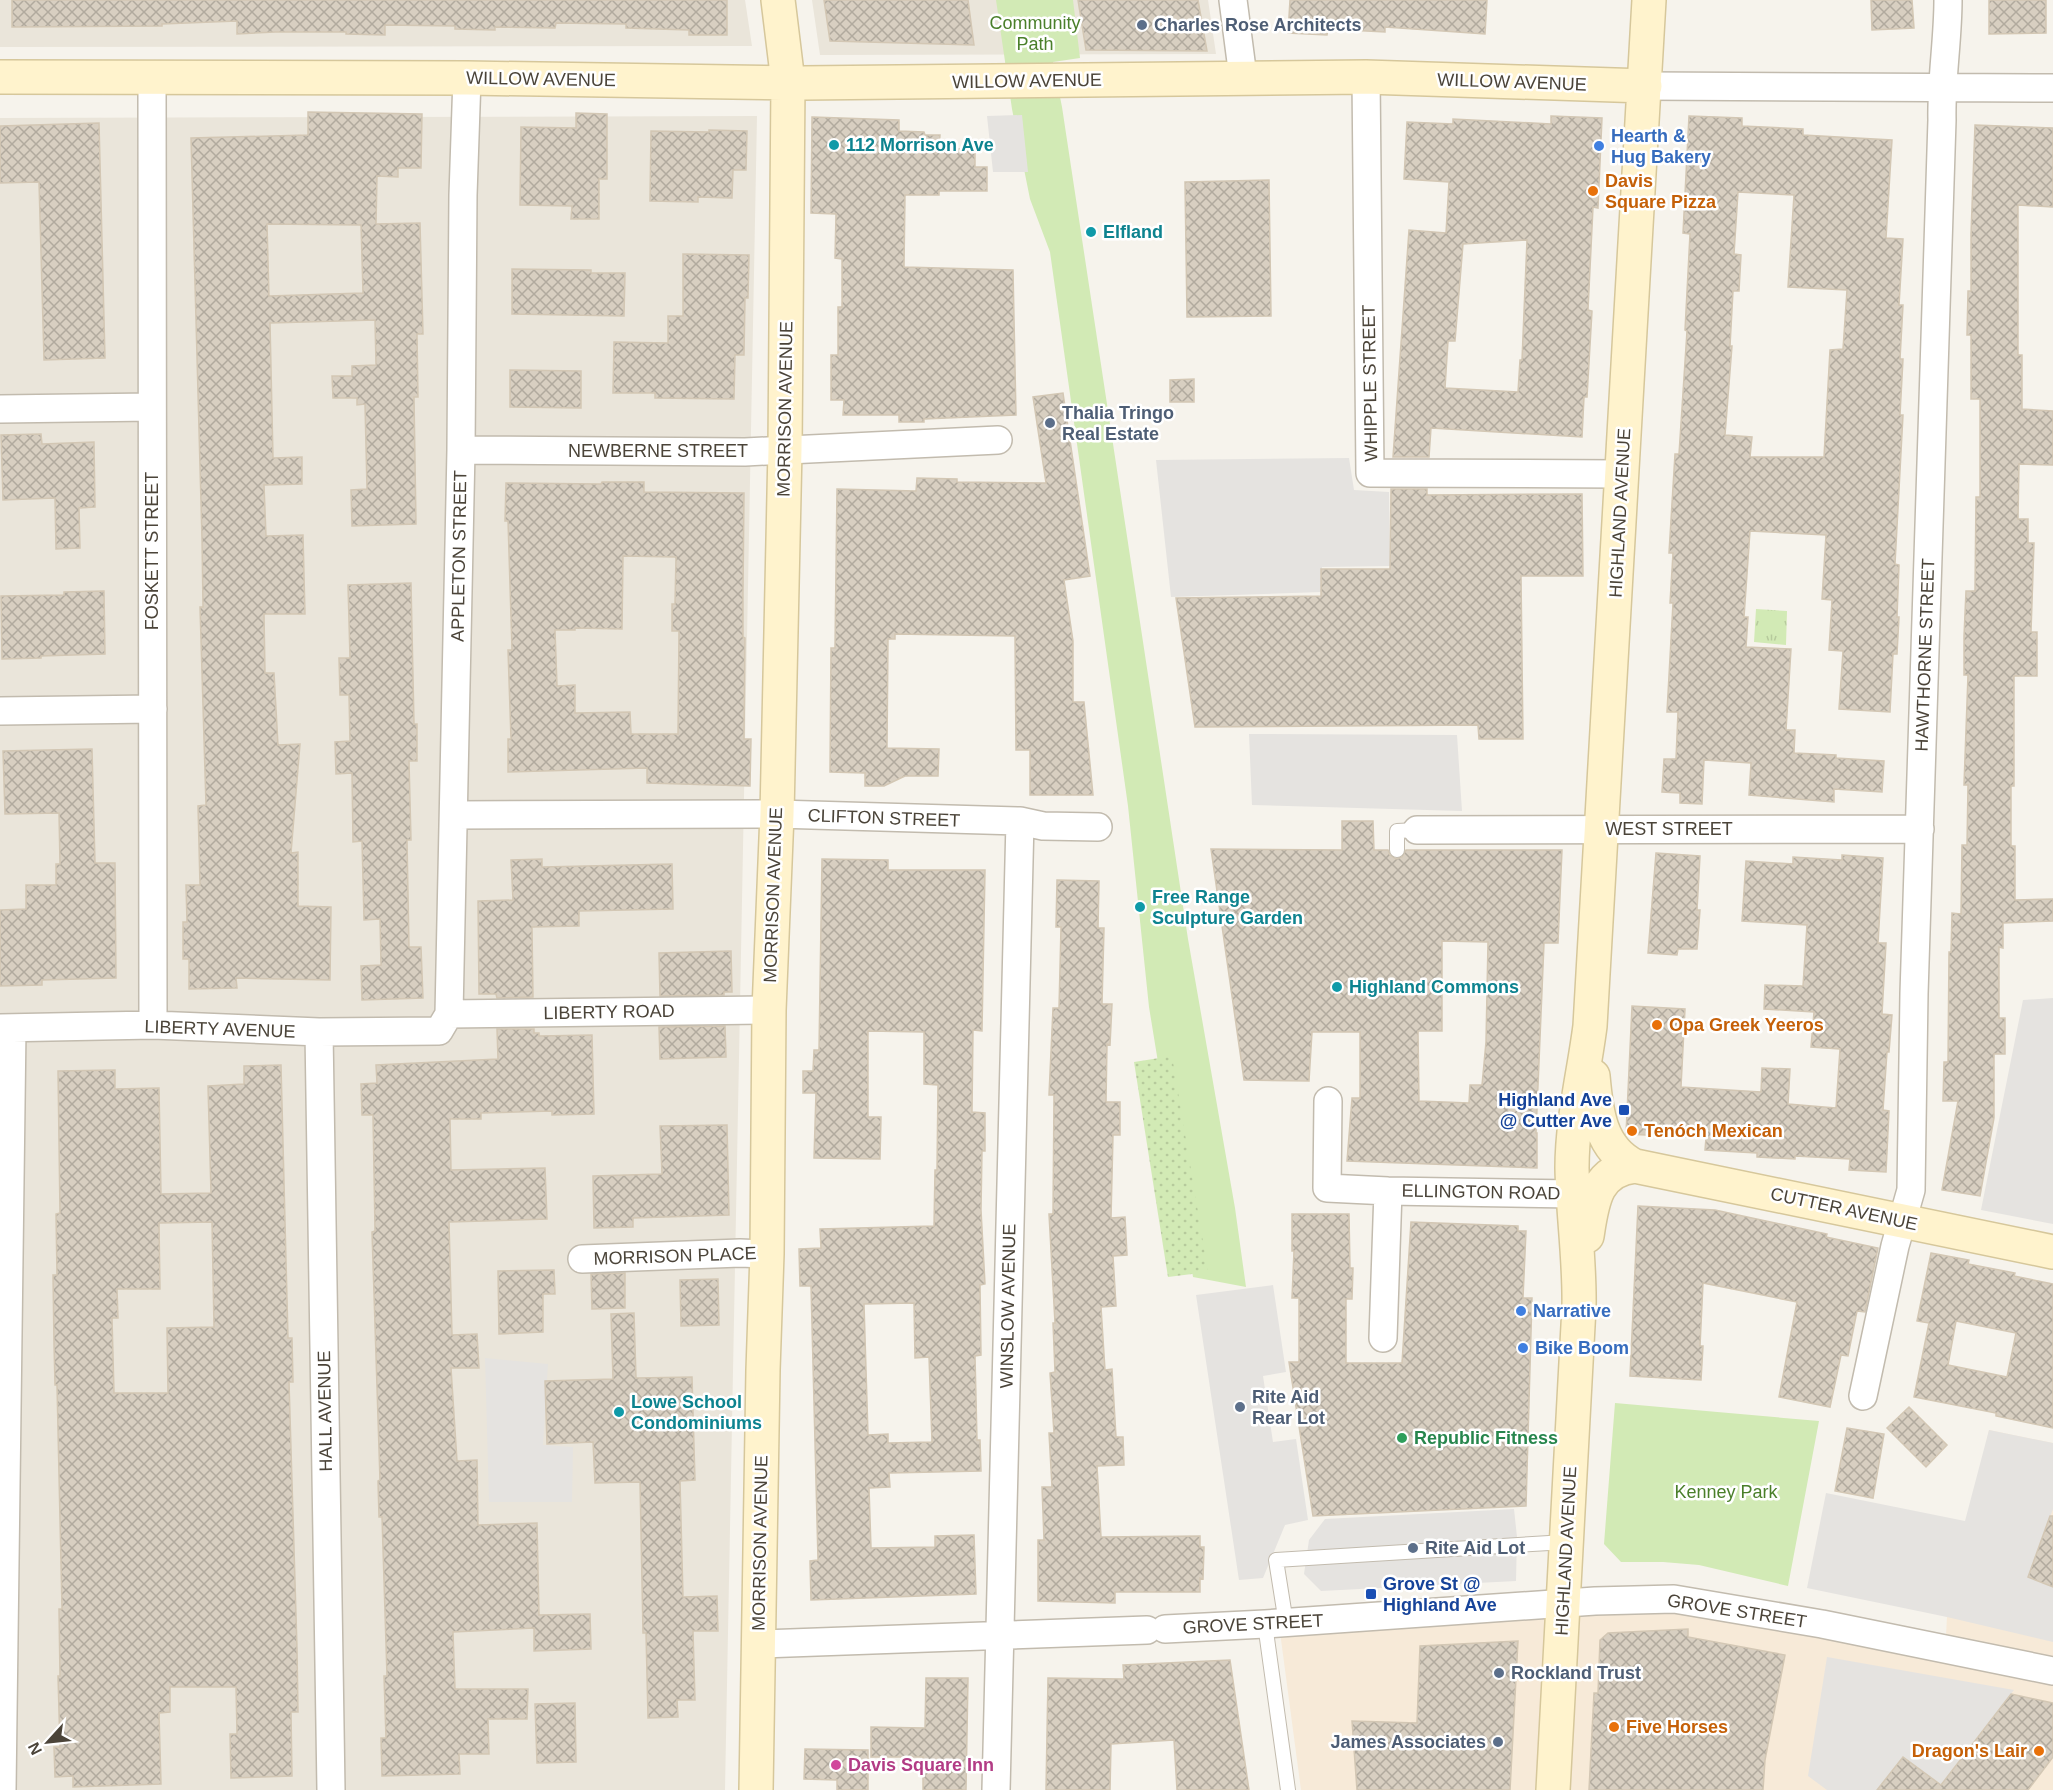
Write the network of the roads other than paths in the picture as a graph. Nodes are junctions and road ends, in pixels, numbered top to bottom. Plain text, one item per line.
1 (778, 0) edge
2 (1233, 0) edge
3 (1649, 0) edge
4 (1948, 0) edge
5 (0, 77) edge
6 (152, 77) junction
7 (1243, 77) junction
8 (1366, 77) junction
9 (467, 78) junction
10 (788, 82) junction
11 (1644, 86) junction
12 (2053, 88) edge
13 (1941, 89) junction
14 (152, 407) junction
15 (0, 409) edge
16 (998, 440) dead end
17 (785, 449) junction
18 (461, 450) junction
19 (1622, 474) junction
20 (153, 709) junction
21 (0, 711) edge
22 (777, 814) junction
23 (454, 815) junction
24 (1020, 821) junction
25 (1098, 827) dead end
26 (1602, 829) junction
27 (1920, 829) junction
28 (1417, 830) joint
29 (1397, 850) dead end
30 (769, 1010) junction
31 (444, 1022) junction
32 (153, 1025) junction
33 (1590, 1026) junction
34 (6, 1028) edge
35 (319, 1032) junction
36 (1328, 1101) dead end
37 (1635, 1166) junction
38 (1388, 1191) junction
39 (1574, 1194) junction
40 (1902, 1221) junction
41 (2053, 1252) edge
42 (767, 1254) junction
43 (582, 1259) dead end
44 (1579, 1308) junction
45 (1383, 1338) dead end
46 (1863, 1396) dead end
47 (1566, 1542) junction
48 (1563, 1604) junction
49 (1286, 1623) junction
50 (1000, 1636) junction
51 (759, 1644) junction
52 (2053, 1671) edge
53 (2, 1790) edge
54 (331, 1790) edge
55 (756, 1790) edge
56 (996, 1790) edge
57 (1288, 1790) edge
58 (1553, 1790) edge

1 - 10 street, MORRISON AVENUE
2 - 7 street
3 - 11 street, HIGHLAND AVENUE
4 - 13 street, HAWTHORNE STREET
5 - 6 street, WILLOW AVENUE
6 - 9 street, WILLOW AVENUE
6 - 14 street, FOSKETT STREET
7 - 8 street, WILLOW AVENUE
7 - 10 street, WILLOW AVENUE
8 - 11 street, WILLOW AVENUE
8 - 19 street, WHIPPLE STREET
9 - 10 street, WILLOW AVENUE
9 - 18 street, APPLETON STREET
10 - 17 street, MORRISON AVENUE
11 - 13 street, WILLOW AVENUE
11 - 19 street, HIGHLAND AVENUE
12 - 13 street, WILLOW AVENUE
13 - 27 street, HAWTHORNE STREET
14 - 15 street
14 - 20 street, FOSKETT STREET
16 - 17 street, NEWBERNE STREET
17 - 18 street, NEWBERNE STREET
17 - 22 street, MORRISON AVENUE
18 - 23 street, APPLETON STREET
19 - 26 street, HIGHLAND AVENUE
20 - 21 street
20 - 32 street, FOSKETT STREET
22 - 23 street, CLIFTON STREET
22 - 24 street, CLIFTON STREET
22 - 30 street, MORRISON AVENUE
23 - 31 street, APPLETON STREET
24 - 25 street, CLIFTON STREET
24 - 50 street, WINSLOW AVENUE
26 - 27 street, WEST STREET
26 - 28 street, WEST STREET
26 - 33 street, HIGHLAND AVENUE
27 - 40 street, HAWTHORNE STREET
28 - 29 lane
30 - 31 street, LIBERTY ROAD
30 - 42 street, MORRISON AVENUE
31 - 35 street, LIBERTY AVENUE
32 - 34 street, LIBERTY AVENUE
32 - 35 street, LIBERTY AVENUE
33 - 37 street, HIGHLAND AVENUE
33 - 39 street, HIGHLAND AVENUE
34 - 53 street
35 - 54 street, HALL AVENUE
36 - 38 street, ELLINGTON ROAD
37 - 40 street, CUTTER AVENUE
37 - 44 street
38 - 39 street, ELLINGTON ROAD
38 - 45 street, ELLINGTON ROAD
39 - 44 street, HIGHLAND AVENUE
40 - 41 street, CUTTER AVENUE
40 - 46 street, HAWTHORNE STREET
42 - 43 street, MORRISON PLACE
42 - 51 street, MORRISON AVENUE
44 - 47 street, HIGHLAND AVENUE
47 - 48 street, HIGHLAND AVENUE
47 - 49 lane
48 - 49 street, GROVE STREET
48 - 52 street, GROVE STREET
48 - 58 street, HIGHLAND AVENUE
49 - 50 street, GROVE STREET
49 - 57 lane
50 - 51 street, GROVE STREET
50 - 56 street, WINSLOW AVENUE
51 - 55 street, MORRISON AVENUE

